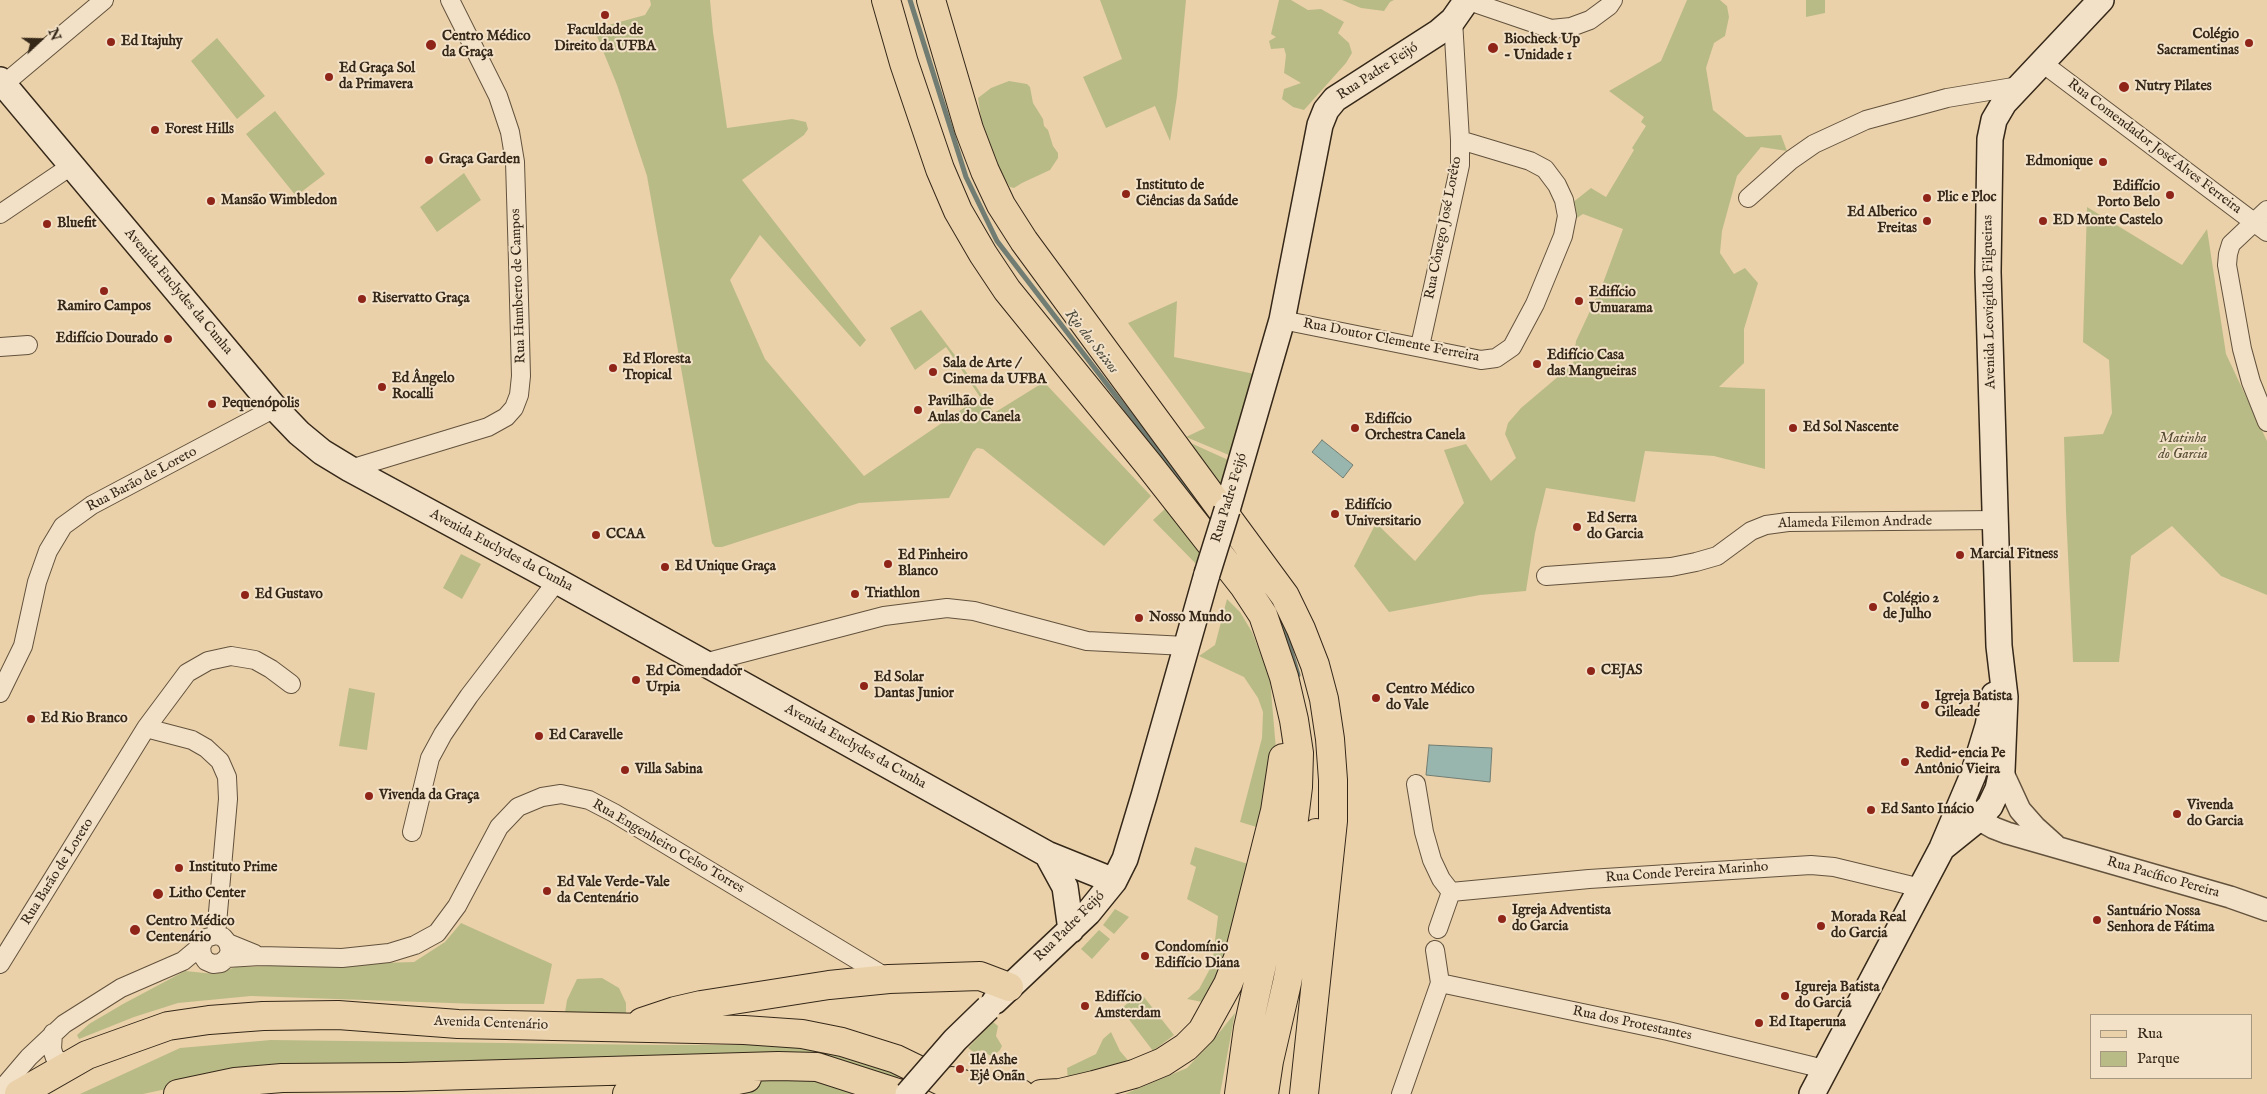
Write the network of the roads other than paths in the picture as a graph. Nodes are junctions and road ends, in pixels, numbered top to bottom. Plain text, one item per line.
1 (104, 0) edge
2 (450, 0) edge
3 (886, 0) edge
4 (931, 0) edge
5 (1613, 0) edge
6 (2101, 0) edge
7 (1462, 7) edge
8 (2041, 62) junction
9 (2, 82) edge
10 (2019, 86) junction
11 (1460, 140) junction
12 (71, 166) junction
13 (1748, 198) dead end
14 (2267, 210) edge
15 (0, 214) edge
16 (2261, 227) edge
17 (1282, 320) junction
18 (28, 345) dead end
19 (1420, 346) junction
20 (0, 347) edge
21 (275, 408) junction
22 (2267, 422) edge
23 (350, 469) junction
24 (1996, 520) junction
25 (1546, 576) dead end
26 (557, 581) junction
27 (1186, 646) junction
28 (2000, 646) junction
29 (704, 663) junction
30 (291, 684) dead end
31 (1286, 684) junction
32 (0, 693) edge
33 (1324, 699) junction
34 (146, 728) junction
35 (2002, 770) junction
36 (1416, 784) dead end
37 (1970, 810) junction
38 (412, 832) dead end
39 (2059, 849) junction
40 (1047, 854) junction
41 (1114, 881) junction
42 (1921, 888) junction
43 (1452, 892) junction
44 (2267, 910) edge
45 (1438, 929) dead end
46 (1071, 930) junction
47 (224, 946) junction
48 (1436, 950) dead end
49 (204, 954) junction
50 (0, 964) edge
51 (889, 979) junction
52 (1440, 983) junction
53 (1009, 987) junction
54 (624, 1028) junction
55 (53, 1033) junction
56 (68, 1065) junction
57 (778, 1066) junction
58 (1824, 1069) junction
59 (316, 1077) junction
60 (913, 1082) edge
61 (0, 1091) edge
62 (19, 1094) edge
63 (178, 1094) edge
64 (384, 1094) edge
65 (627, 1094) edge
66 (901, 1094) edge
67 (968, 1094) edge
68 (1021, 1094) edge
69 (1041, 1094) edge
70 (1239, 1094) edge
71 (1264, 1094) edge
72 (1304, 1094) edge
73 (1401, 1094) edge
74 (1812, 1094) edge

1 - 9 street
2 - 23 street, Rua Humberto de Campos
3 - 31 main road
4 - 33 main road
5 - 7 street
6 - 8 main road, Avenida Leovigildo Filgueiras
7 - 11 street, Rua Cônego José Lorêto
7 - 17 main road, Rua Padre Feijó
8 - 10 main road, Avenida Leovigildo Filgueiras
8 - 16 street, Rua Comendador José Alves Ferreira
9 - 12 main road, Avenida Euclydes da Cunha
10 - 13 street
10 - 24 main road, Avenida Leovigildo Filgueiras
11 - 19 street, Rua Cônego José Lorêto
11 - 19 street, Rua Doutor Clemente Ferreira
12 - 15 street
12 - 21 main road, Avenida Euclydes da Cunha
14 - 16 street
16 - 22 street
17 - 19 street, Rua Doutor Clemente Ferreira
17 - 27 main road, Rua Padre Feijó, bridge
18 - 20 street
21 - 23 main road, Avenida Euclydes da Cunha
21 - 32 street, Rua Barão de Loreto
23 - 26 main road, Avenida Euclydes da Cunha
24 - 25 street, Alameda Filemon Andrade
24 - 28 main road, Avenida Leovigildo Filgueiras
26 - 29 main road, Avenida Euclydes da Cunha
26 - 38 street
27 - 29 street
27 - 41 main road, Rua Padre Feijó
28 - 35 main road, Avenida Leovigildo Filgueiras
28 - 37 main road, Avenida Leovigildo Filgueiras
29 - 40 main road, Avenida Euclydes da Cunha
30 - 34 street, Rua Barão de Loreto
31 - 69 main road
31 - 70 main road
33 - 71 main road
33 - 72 main road
34 - 47 street
34 - 50 street, Rua Barão de Loreto
35 - 37 main road, Avenida Leovigildo Filgueiras
35 - 39 street, Rua Pacífico Pereira
36 - 43 street
37 - 39 street, Rua Pacífico Pereira
37 - 42 main road, Avenida Leovigildo Filgueiras
39 - 44 street, Rua Pacífico Pereira
40 - 41 main road, Avenida Euclydes da Cunha
40 - 46 main road
41 - 46 main road, Rua Padre Feijó
42 - 43 street, Rua Conde Pereira Marinho
42 - 58 main road, Avenida Leovigildo Filgueiras
43 - 45 street
46 - 53 main road, Rua Padre Feijó
47 - 49 street
47 - 49 street
47 - 51 street, Rua Engenheiro Celso Torres
48 - 52 street
49 - 55 street
51 - 53 main road
51 - 54 main road
52 - 58 street, Rua dos Protestantes
52 - 73 street
53 - 60 main road, Rua Padre Feijó, bridge
54 - 56 main road, Avenida Centenário
54 - 60 main road, Avenida Centenário
55 - 56 street
55 - 61 street
56 - 62 main road, Avenida Centenário
57 - 59 main road
57 - 65 main road
57 - 66 main road
58 - 74 main road, Avenida Leovigildo Filgueiras
59 - 63 main road
59 - 64 main road
60 - 67 main road, Avenida Centenário
60 - 68 main road

